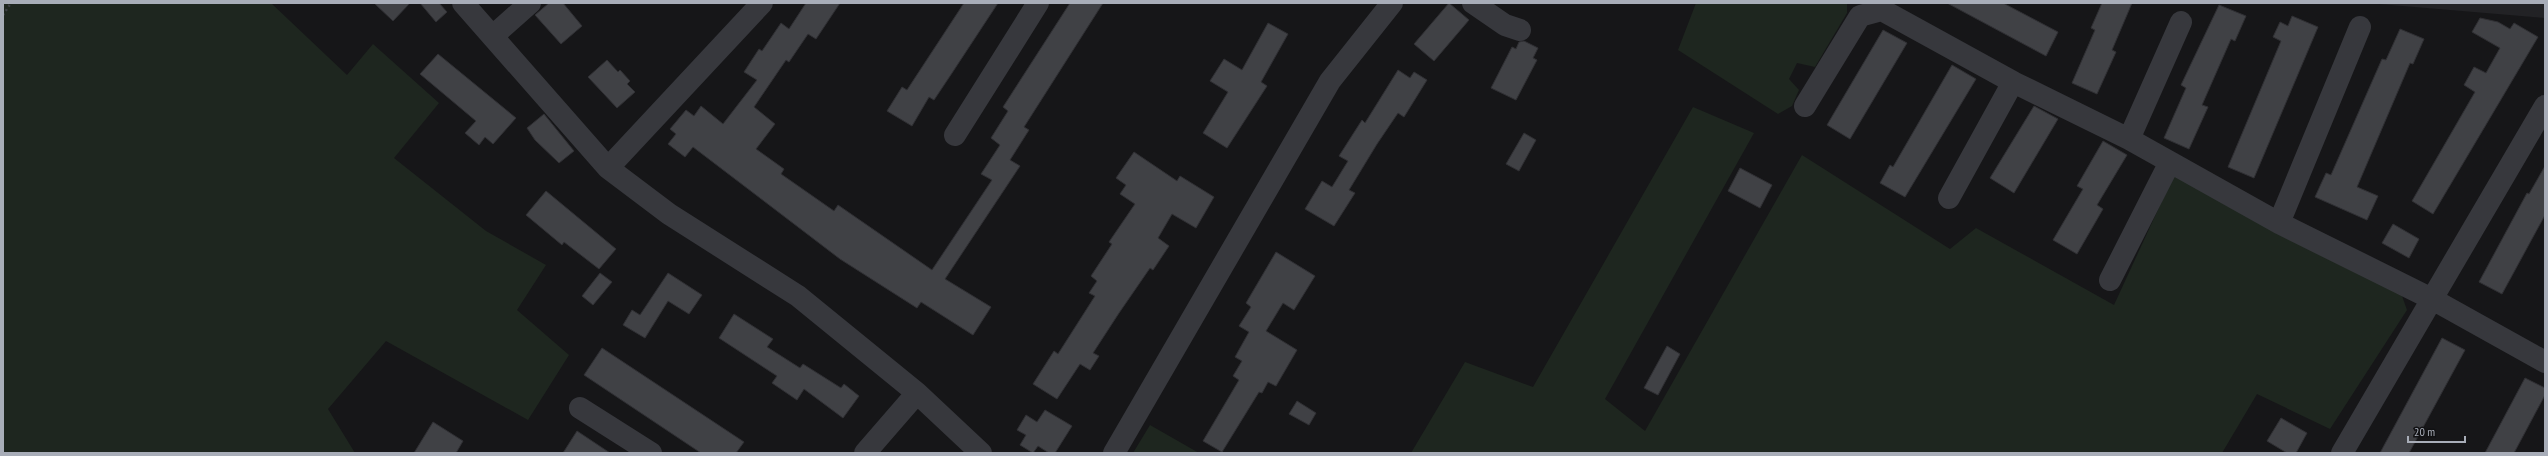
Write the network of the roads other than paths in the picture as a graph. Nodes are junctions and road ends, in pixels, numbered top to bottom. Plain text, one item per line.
1 (463, 3) edge
2 (530, 3) edge
3 (762, 3) edge
4 (1038, 3) edge
5 (1392, 3) edge
6 (1473, 3) edge
7 (2181, 22) dead end
8 (2360, 27) dead end
9 (1520, 30) dead end
10 (493, 36) junction
11 (2013, 82) junction
12 (1805, 106) dead end
13 (2545, 106) edge
14 (955, 135) dead end
15 (2129, 139) junction
16 (2170, 162) junction
17 (608, 168) junction
18 (1950, 198) dead end
19 (2279, 223) junction
20 (2110, 280) dead end
21 (2432, 299) junction
22 (2545, 362) edge
23 (917, 393) junction
24 (580, 408) dead end
25 (651, 453) edge
26 (865, 453) edge
27 (981, 453) edge
28 (1114, 453) edge
29 (2342, 453) edge

1 - 10 street
2 - 10 street
3 - 17 street
4 - 14 street
5 - 28 street
6 - 9 street
7 - 15 street
8 - 19 street
10 - 17 street
11 - 12 street
11 - 15 street
11 - 18 street
13 - 21 street
15 - 16 street
16 - 19 street
16 - 20 street
17 - 23 street
19 - 21 street
21 - 22 street
21 - 29 street
23 - 26 street
23 - 27 street
24 - 25 street

